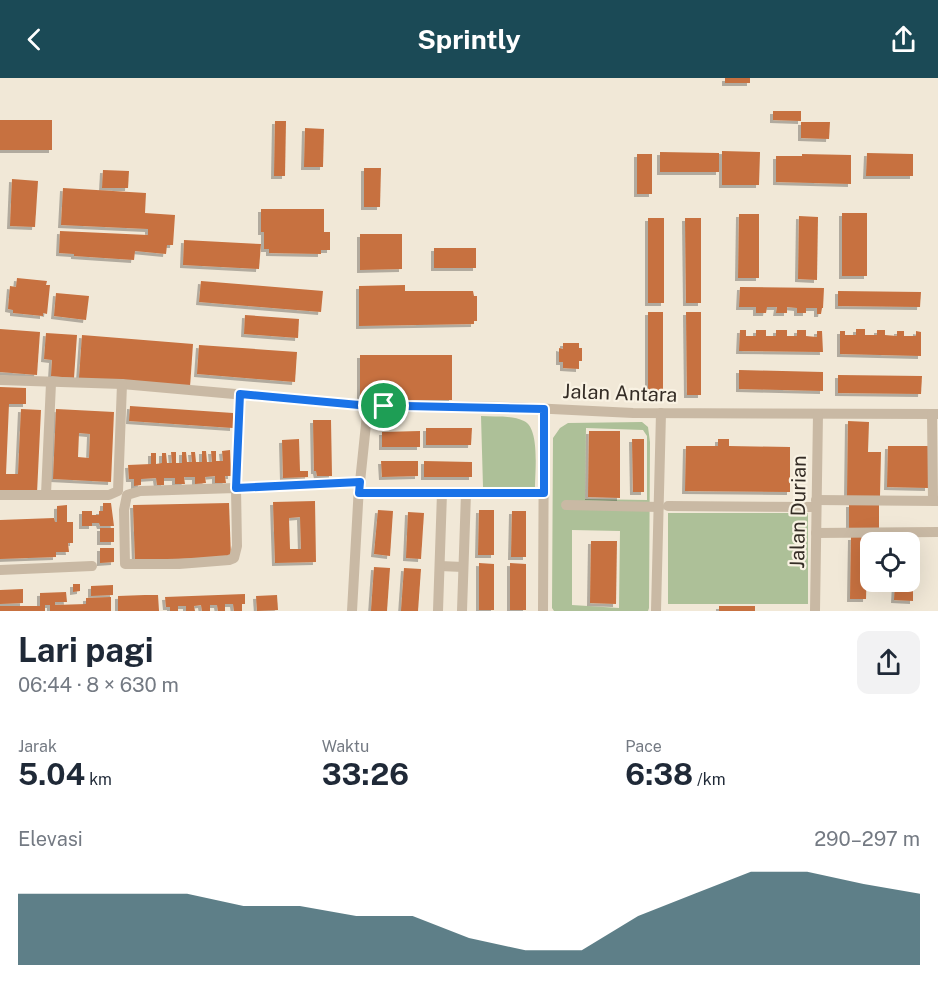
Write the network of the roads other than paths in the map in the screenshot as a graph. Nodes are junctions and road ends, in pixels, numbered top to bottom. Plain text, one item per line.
1 (0, 380) edge
2 (51, 382) junction
3 (122, 384) junction
4 (240, 394) junction
5 (368, 405) junction
6 (544, 409) junction
7 (661, 413) junction
8 (818, 414) junction
9 (935, 414) edge
10 (236, 488) junction
11 (359, 488) junction
12 (442, 493) junction
13 (466, 493) junction
14 (544, 493) junction
15 (46, 494) junction
16 (0, 495) edge
17 (935, 501) edge
18 (816, 504) junction
19 (566, 505) dead end
20 (664, 507) junction
21 (816, 532) junction
22 (938, 532) edge
23 (92, 566) dead end
24 (440, 566) junction
25 (463, 567) junction
26 (0, 570) edge
27 (352, 611) edge
28 (438, 611) edge
29 (462, 611) edge
30 (543, 611) edge
31 (656, 611) edge
32 (815, 611) edge

1 - 2 street, Jalan Antara
2 - 3 street, Jalan Antara
2 - 15 street
3 - 4 street, Jalan Antara
3 - 15 street
4 - 5 street, Jalan Antara
4 - 10 street
5 - 6 street, Jalan Antara
5 - 11 street
6 - 7 street, Jalan Antara
6 - 14 street
7 - 8 street, Jalan Antara
7 - 20 street
8 - 9 street, Jalan Antara
8 - 18 street, Jalan Durian
9 - 17 street
10 - 10 street
10 - 11 street
11 - 12 street
11 - 27 street
12 - 13 street
12 - 24 street
13 - 14 street
13 - 25 street
14 - 30 street
15 - 16 street
17 - 18 street
18 - 20 street
18 - 21 street, Jalan Durian
19 - 20 street
20 - 31 street
21 - 22 street
21 - 32 street, Jalan Durian
23 - 26 street
24 - 25 street
24 - 28 street
25 - 29 street

